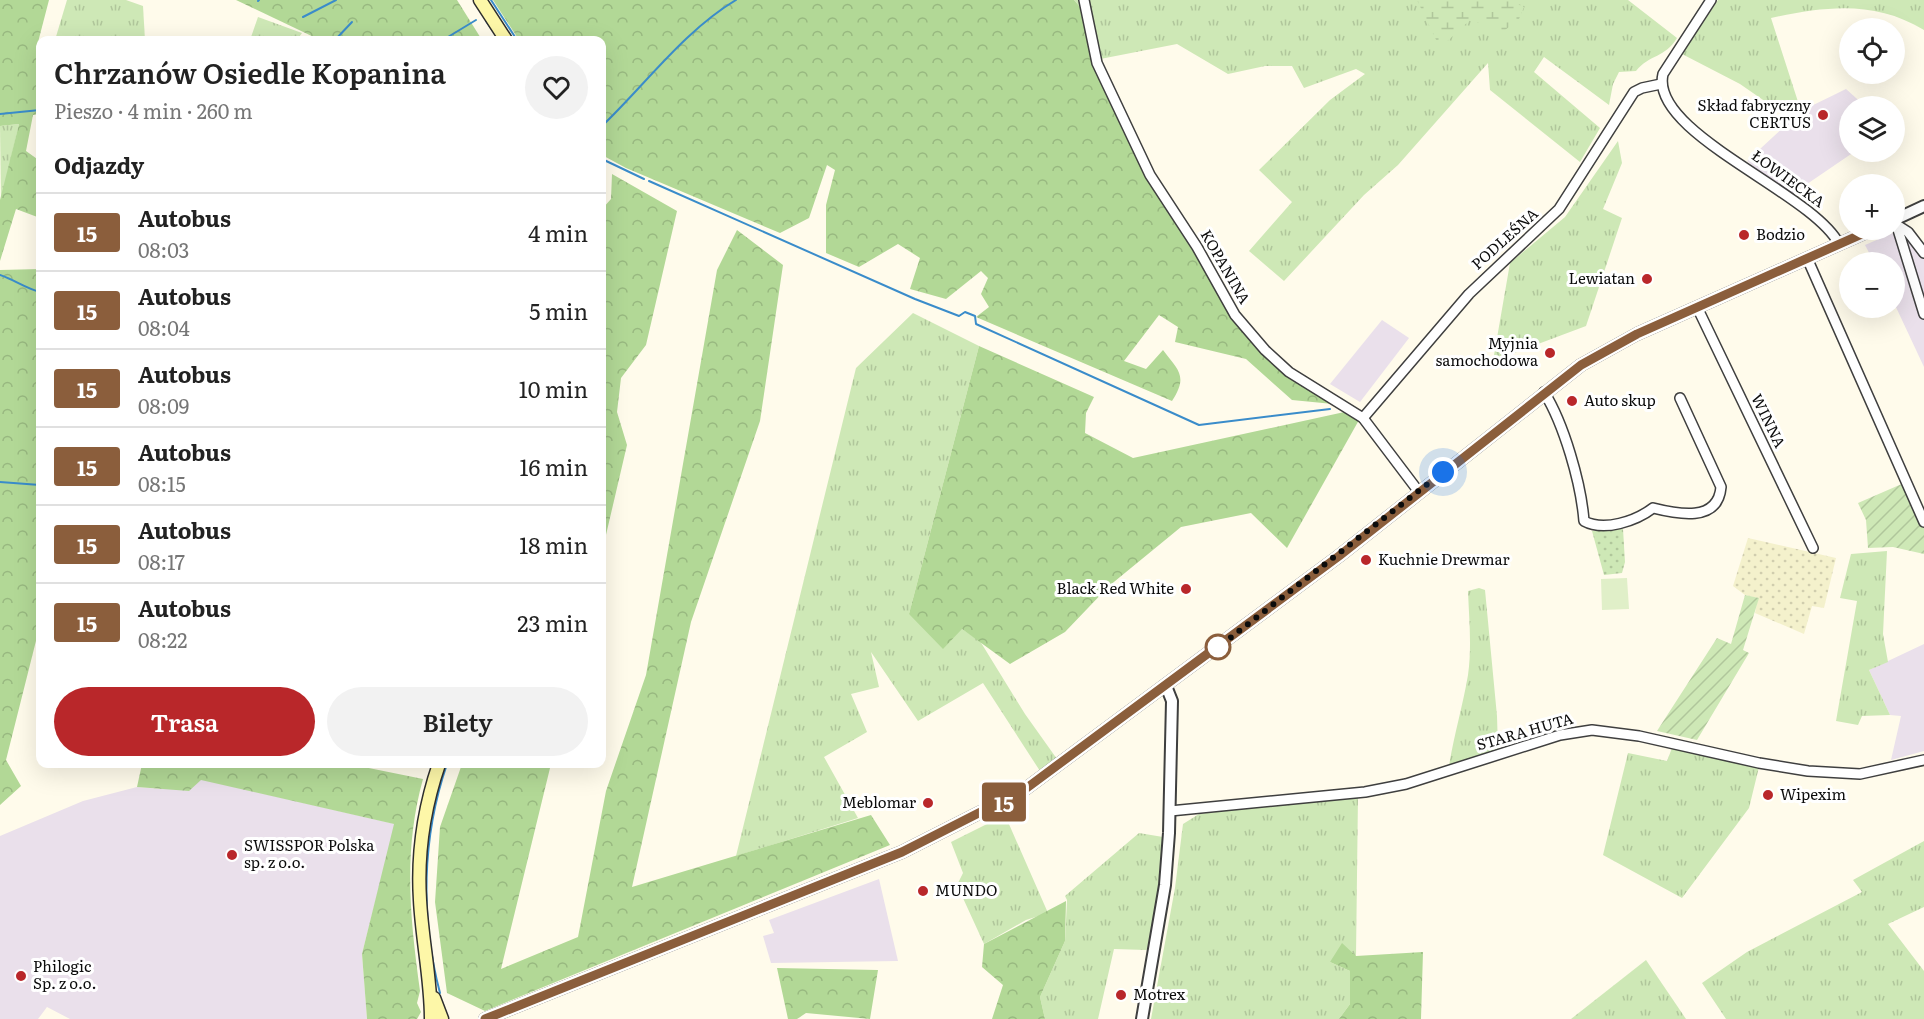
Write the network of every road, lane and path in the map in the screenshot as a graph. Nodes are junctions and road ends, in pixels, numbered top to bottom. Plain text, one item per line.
1 (480, 0) edge
2 (1084, 0) edge
3 (1711, 0) edge
4 (503, 36) edge
5 (1661, 84) junction
6 (1924, 206) edge
7 (1905, 216) edge
8 (1905, 229) edge
9 (1848, 240) edge
10 (1901, 240) edge
11 (1839, 244) junction
12 (1924, 252) edge
13 (1807, 258) junction
14 (1697, 307) junction
15 (1924, 314) edge
16 (1544, 392) junction
17 (1680, 398) dead end
18 (1364, 418) junction
19 (1419, 492) junction
20 (1924, 522) edge
21 (1813, 548) dead end
22 (1166, 686) junction
23 (1924, 760) edge
24 (438, 768) edge
25 (1170, 811) junction
26 (431, 991) junction
27 (431, 1019) edge
28 (442, 1019) edge
29 (488, 1019) edge
30 (1142, 1019) edge

1 - 4 main road
2 - 18 street, KOPANINA
3 - 5 street
5 - 11 street, ŁOWIECKA
5 - 18 street, PODLEŚNA
6 - 7 street
8 - 12 street
9 - 11 street
10 - 15 street
11 - 13 street
13 - 14 street
13 - 20 street
14 - 16 street
14 - 21 street, WINNA
16 - 17 street
16 - 19 street
18 - 19 street, KOPANINA
19 - 22 street
22 - 25 street
22 - 29 street
23 - 25 street, STARA HUTA
24 - 26 main road
25 - 30 street
26 - 27 main road
26 - 28 main road

